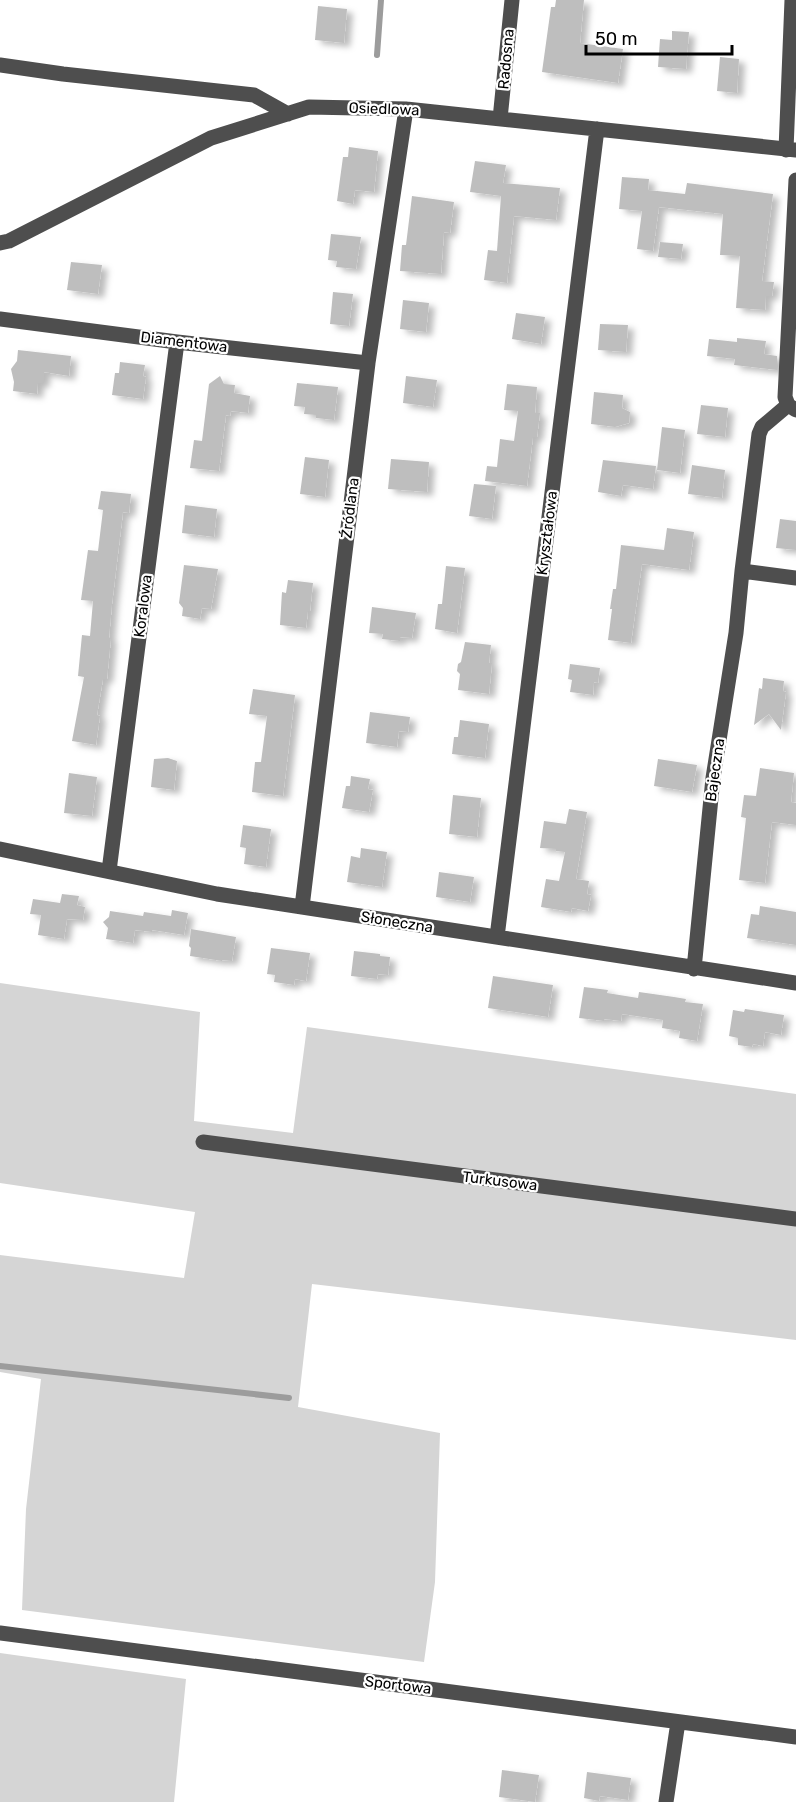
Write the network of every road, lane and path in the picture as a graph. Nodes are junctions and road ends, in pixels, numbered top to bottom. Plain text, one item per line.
1 (512, 0) edge
2 (792, 0) edge
3 (0, 65) edge
4 (406, 109) junction
5 (288, 114) junction
6 (501, 119) junction
7 (597, 129) junction
8 (791, 150) edge
9 (796, 180) edge
10 (0, 243) edge
11 (0, 319) edge
12 (177, 342) junction
13 (368, 363) junction
14 (792, 407) edge
15 (742, 571) junction
16 (796, 578) edge
17 (0, 849) edge
18 (109, 871) junction
19 (302, 908) junction
20 (497, 937) junction
21 (694, 969) junction
22 (796, 983) edge
23 (203, 1142) dead end
24 (796, 1219) edge
25 (0, 1633) edge
26 (678, 1722) junction
27 (796, 1737) edge
28 (666, 1802) edge

1 - 6 street, Radosna
2 - 8 street
3 - 5 street
4 - 5 street, Osiedlowa
4 - 6 street, Osiedlowa
4 - 13 street, Źródlana
5 - 10 street, Osiedlowa
6 - 7 street, Osiedlowa
7 - 8 street, Osiedlowa
7 - 20 street, Kryształowa
9 - 14 street
11 - 12 street, Diamentowa
12 - 13 street, Diamentowa
12 - 18 street, Koralowa
13 - 19 street, Źródlana
14 - 15 street, Bajeczna
15 - 16 street
15 - 21 street, Bajeczna
17 - 18 street, Słoneczna
18 - 19 street, Słoneczna
19 - 20 street, Słoneczna
20 - 21 street, Słoneczna
21 - 22 street, Słoneczna
23 - 24 street, Turkusowa
25 - 26 street, Sportowa
26 - 27 street, Sportowa
26 - 28 street

